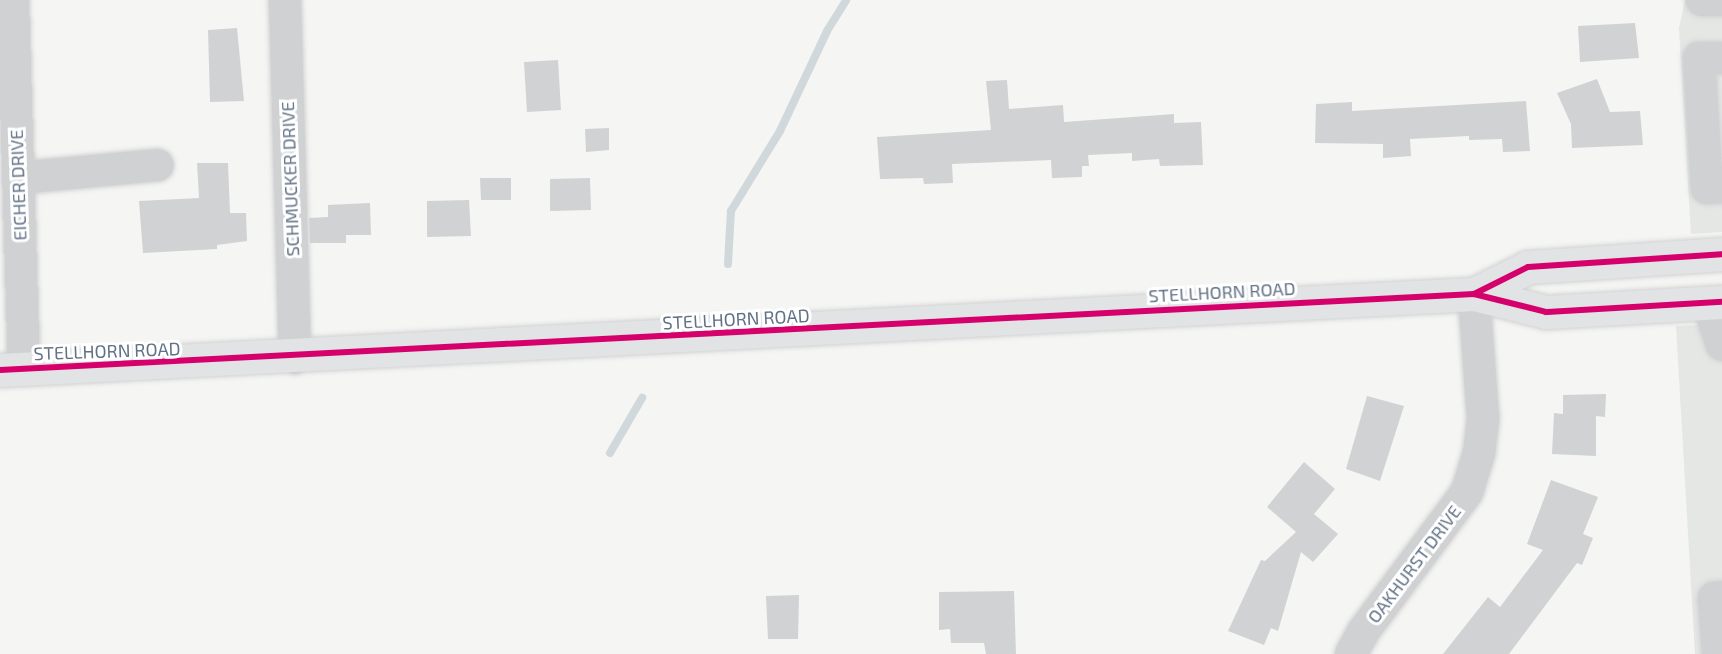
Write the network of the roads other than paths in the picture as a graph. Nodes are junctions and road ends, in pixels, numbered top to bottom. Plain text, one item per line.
1 (13, 0) edge
2 (285, 0) edge
3 (1702, 0) edge
4 (1722, 0) edge
5 (1722, 58) edge
6 (157, 165) dead end
7 (18, 178) junction
8 (1715, 188) edge
9 (1722, 254) edge
10 (1474, 294) junction
11 (1715, 303) edge
12 (1722, 345) edge
13 (294, 358) junction
14 (12, 370) edge
15 (1722, 597) edge
16 (1351, 654) edge
17 (1718, 654) edge

1 - 7 street, EICHER DRIVE
2 - 13 street, SCHMUCKER DRIVE
3 - 4 street
5 - 8 street
6 - 7 street
7 - 14 street, EICHER DRIVE
9 - 10 main road, STELLHORN ROAD
10 - 11 main road, STELLHORN ROAD
10 - 13 main road, STELLHORN ROAD
10 - 16 street, OAKHURST DRIVE
11 - 12 street
13 - 14 main road, STELLHORN ROAD
15 - 17 street

